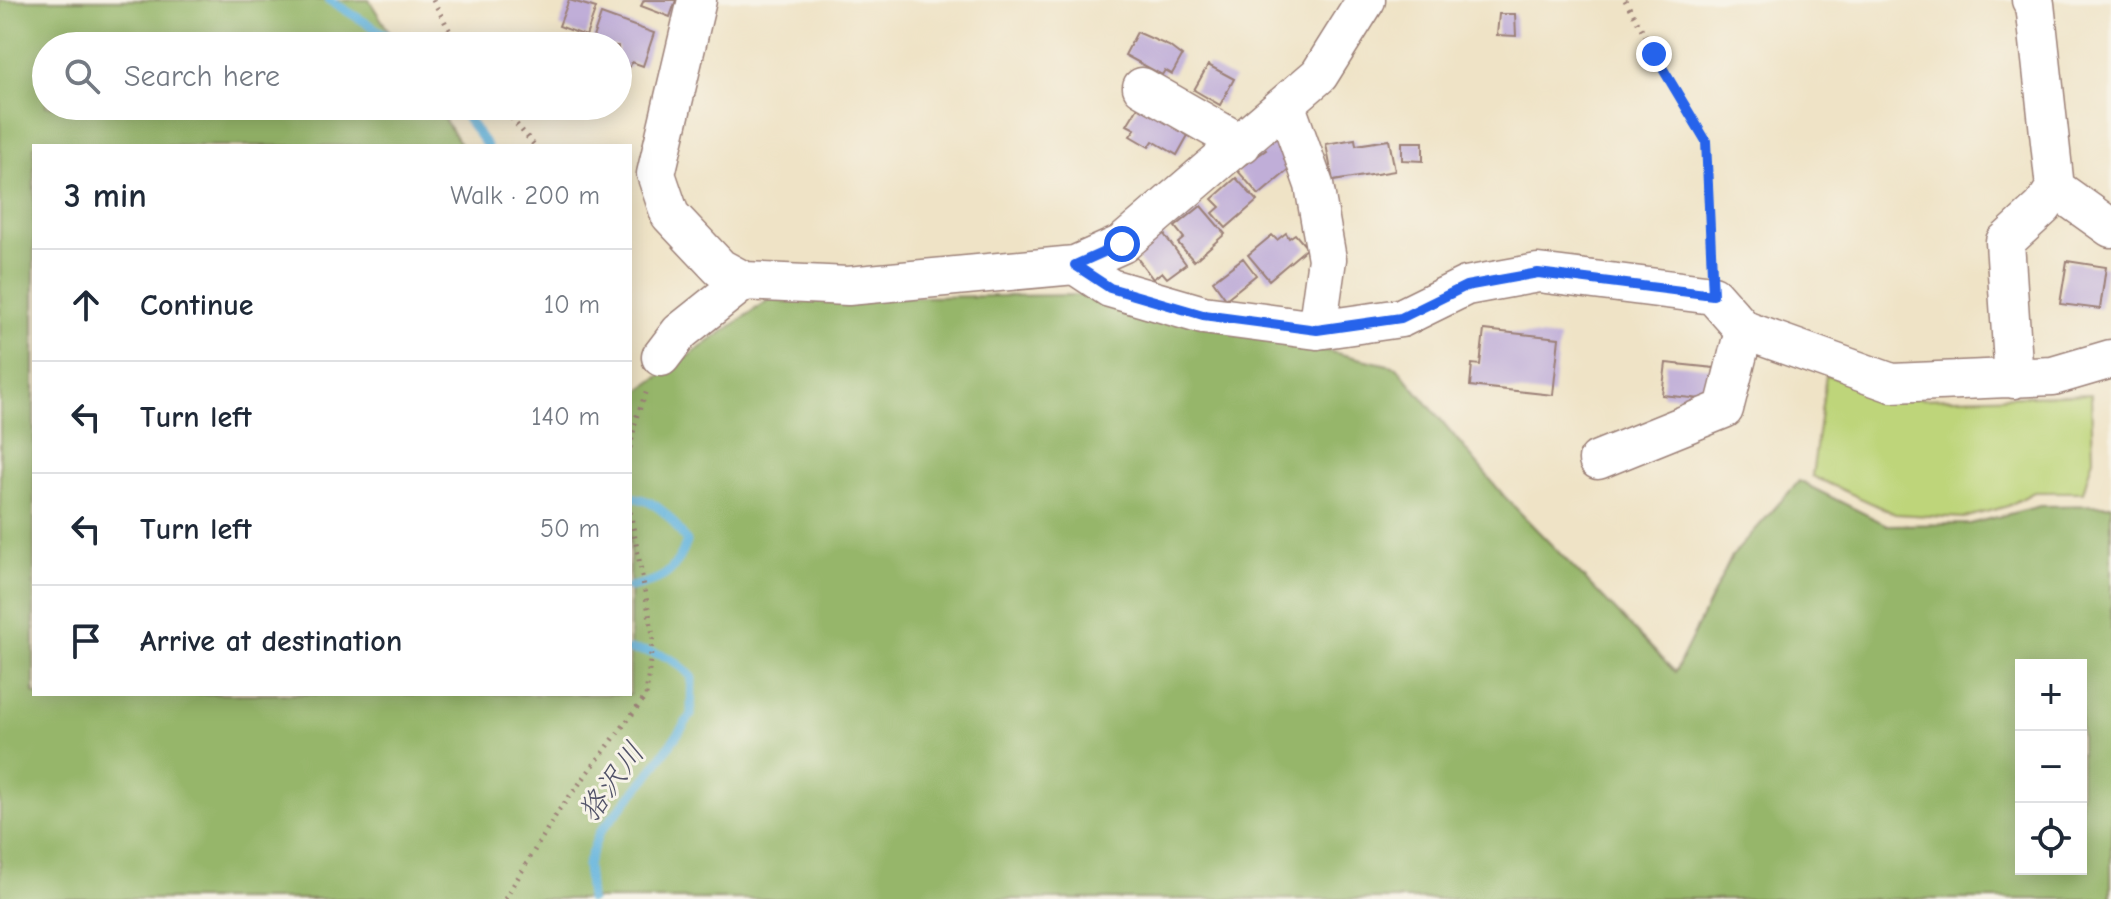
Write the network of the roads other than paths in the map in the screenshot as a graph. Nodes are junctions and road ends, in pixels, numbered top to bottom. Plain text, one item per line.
1 (697, 0) edge
2 (1366, 0) edge
3 (2031, 0) edge
4 (1142, 87) dead end
5 (1286, 106) junction
6 (1242, 144) junction
7 (2055, 188) junction
8 (2111, 228) edge
9 (1075, 265) junction
10 (744, 281) junction
11 (1317, 330) junction
12 (1744, 330) junction
13 (661, 357) road end
14 (2111, 359) edge
15 (2014, 379) junction
16 (1598, 460) dead end

1 - 10 street
2 - 5 street
3 - 7 street
4 - 6 street
5 - 6 street
5 - 11 street
6 - 9 street
7 - 8 street
7 - 15 street
9 - 10 street
9 - 11 street
10 - 13 street
11 - 12 street
12 - 15 street
12 - 16 street
14 - 15 street

